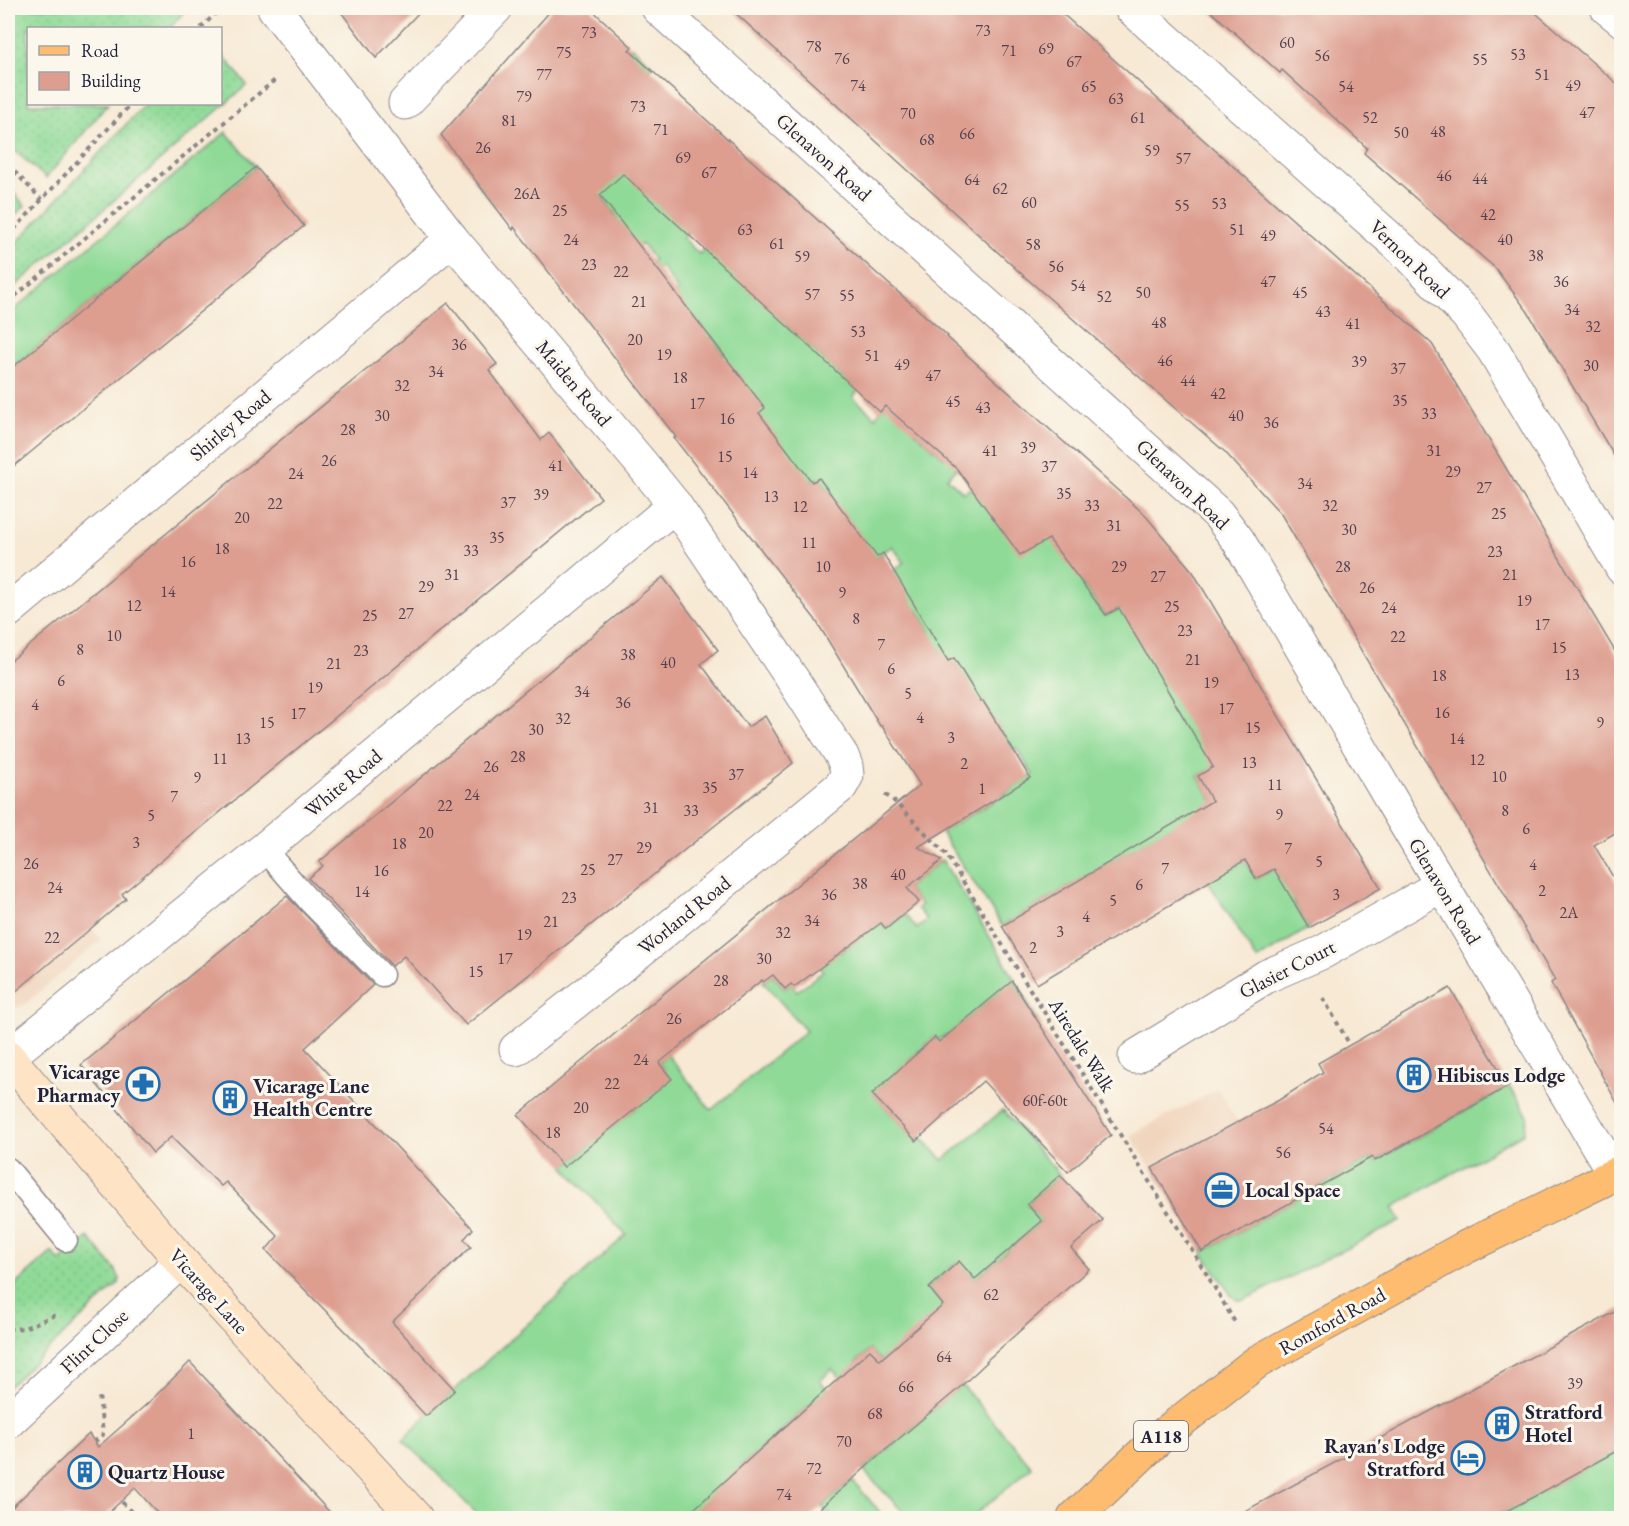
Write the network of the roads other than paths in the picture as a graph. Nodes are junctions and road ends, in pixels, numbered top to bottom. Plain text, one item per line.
1 (274, 8) edge
2 (496, 8) edge
3 (658, 8) edge
4 (1131, 8) edge
5 (1607, 8) edge
6 (1622, 20) edge
7 (405, 103) dead end
8 (452, 239) junction
9 (675, 505) junction
10 (1622, 568) edge
11 (8, 611) edge
12 (848, 775) joint
13 (264, 849) junction
14 (1442, 885) junction
15 (382, 975) dead end
16 (516, 1049) dead end
17 (8, 1057) edge
18 (1135, 1057) dead end
19 (8, 1169) edge
20 (1618, 1173) edge
21 (66, 1240) dead end
22 (181, 1261) junction
23 (8, 1422) edge
24 (416, 1518) edge
25 (1074, 1518) edge

1 - 8 street, Maiden Road
2 - 7 street
3 - 14 street, Glenavon Road
4 - 10 street, Vernon Road
5 - 6 street
8 - 9 street, Maiden Road
8 - 11 street, Shirley Road
9 - 12 street, Maiden Road
9 - 13 street, White Road
12 - 16 street, Worland Road
13 - 15 lane
13 - 17 street, White Road
14 - 18 street, Glasier Court
14 - 20 street, Glenavon Road
17 - 22 main road, Vicarage Lane
19 - 21 lane
20 - 25 main road, Romford Road / A118
22 - 23 street, Flint Close
22 - 24 main road, Vicarage Lane

